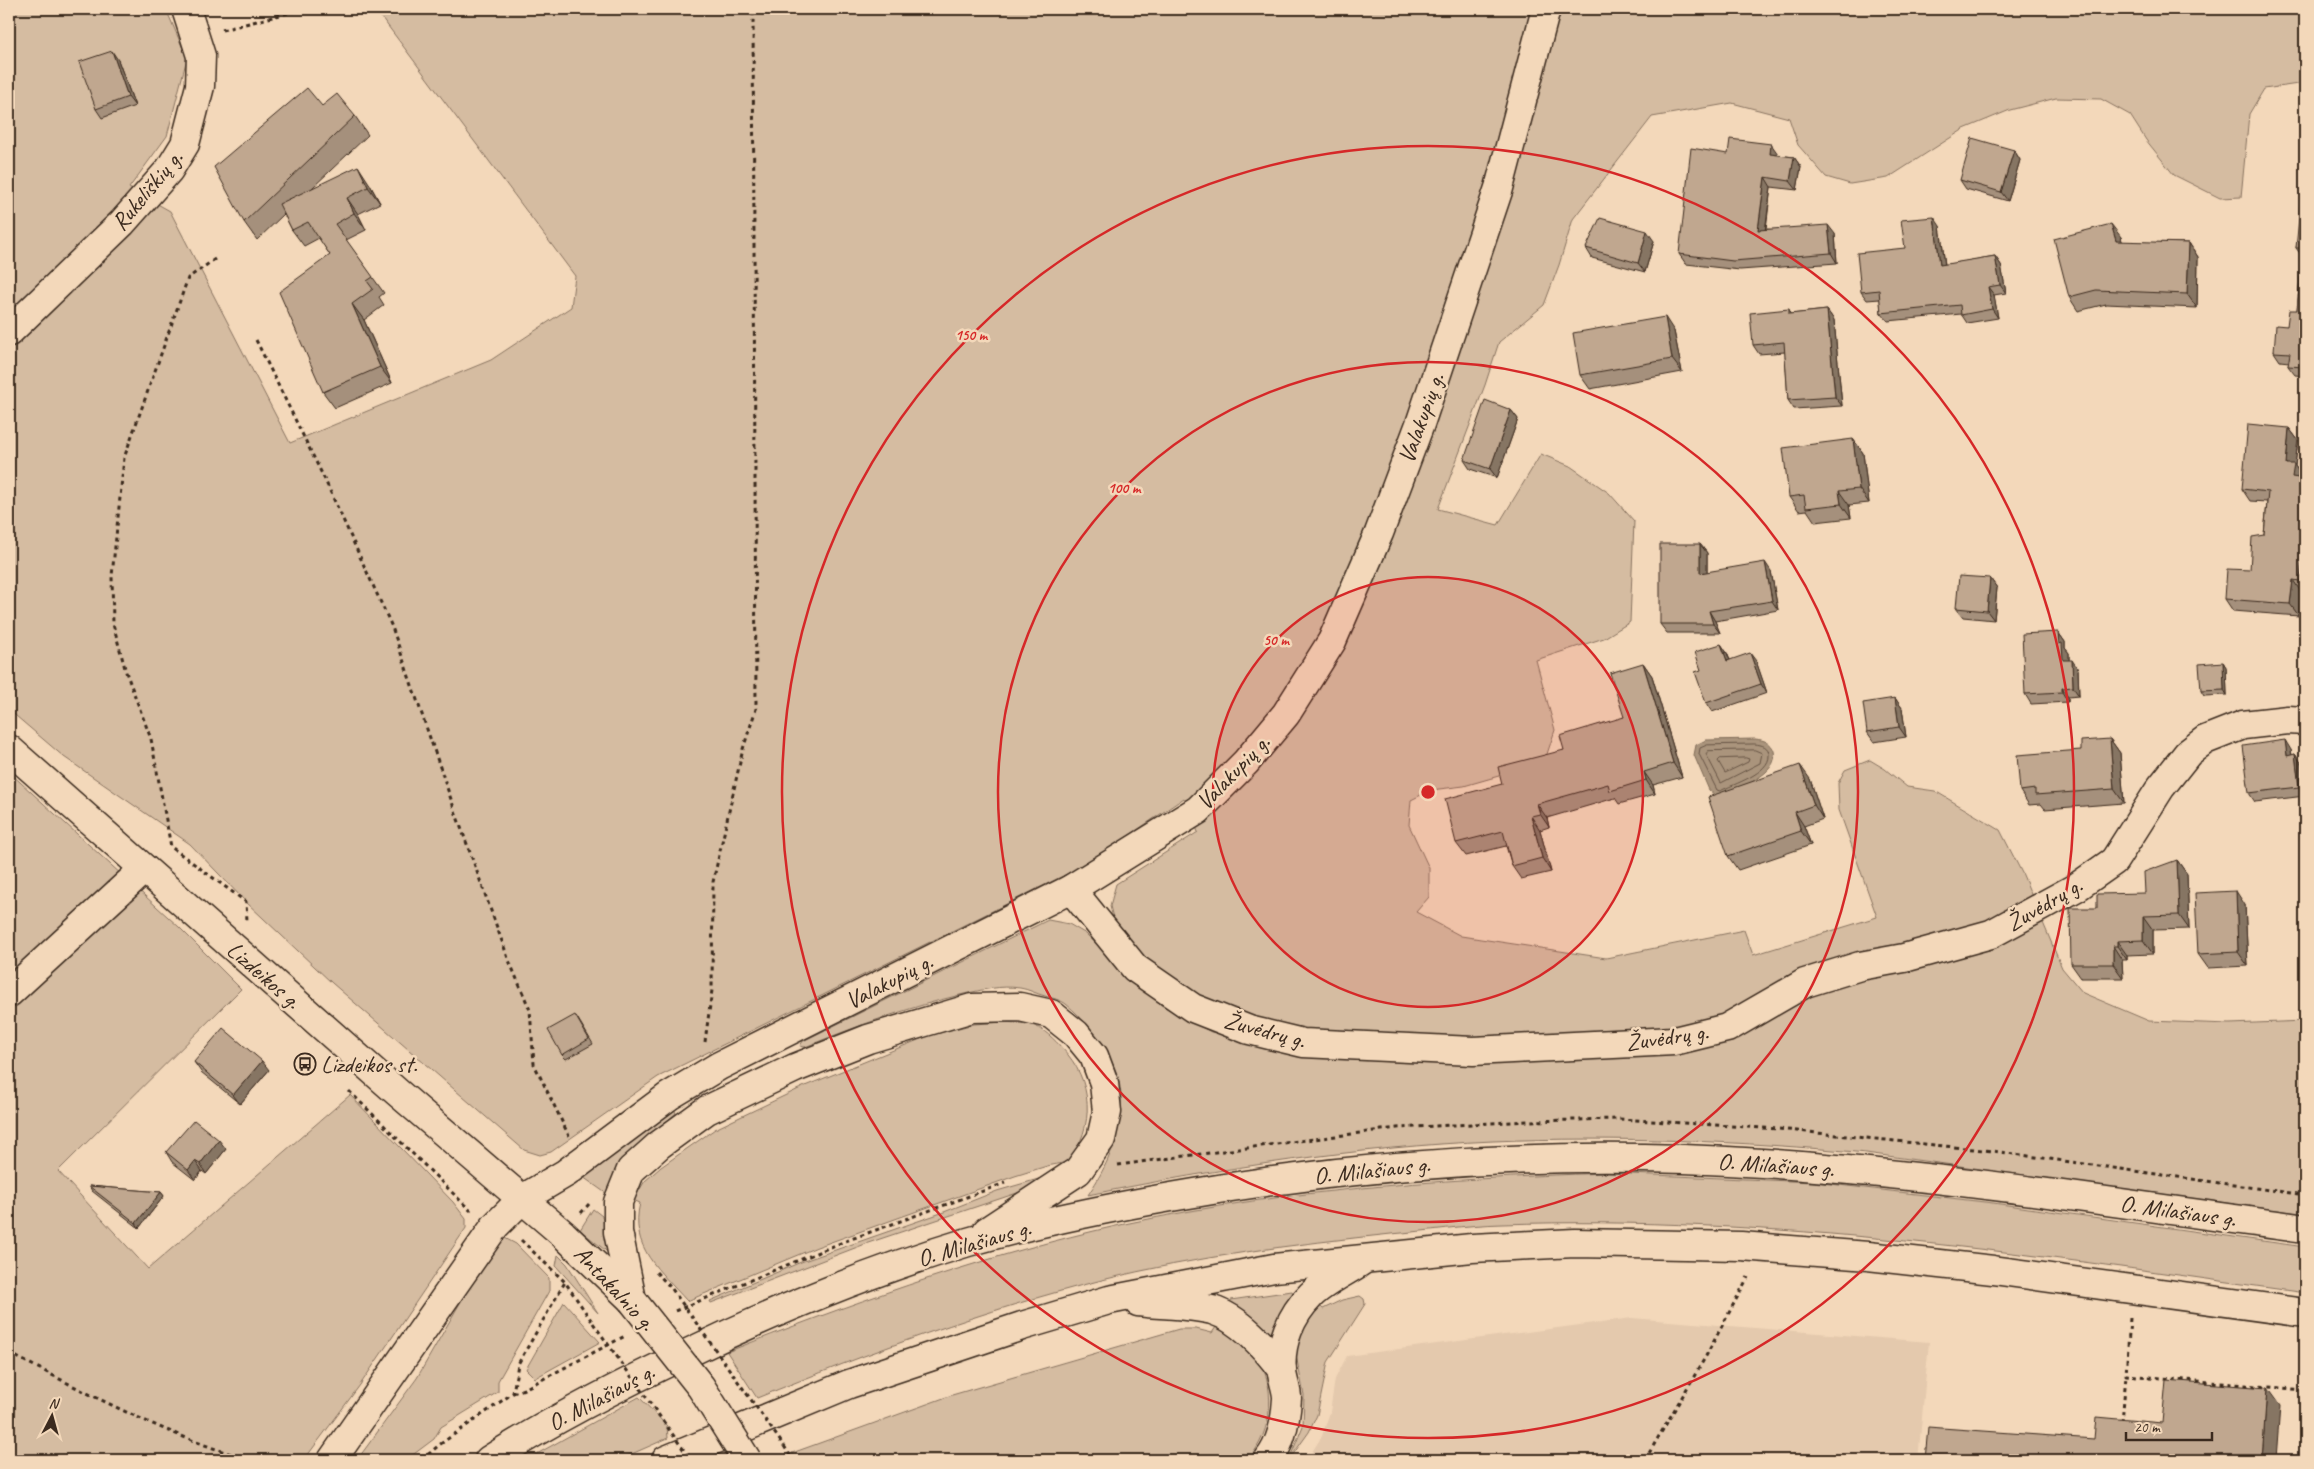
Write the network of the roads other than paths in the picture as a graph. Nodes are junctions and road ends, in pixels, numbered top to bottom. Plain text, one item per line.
1 (186, 9) edge
2 (1546, 9) edge
3 (9, 332) edge
4 (2305, 721) edge
5 (9, 749) edge
6 (144, 868) junction
7 (1071, 889) junction
8 (9, 993) edge
9 (792, 1029) junction
10 (707, 1110) junction
11 (522, 1199) junction
12 (2305, 1229) edge
13 (971, 1241) junction
14 (1365, 1259) junction
15 (632, 1300) junction
16 (1109, 1300) junction
17 (2305, 1313) edge
18 (1282, 1370) junction
19 (332, 1460) edge
20 (489, 1460) edge
21 (666, 1460) edge
22 (747, 1460) edge
23 (1268, 1460) edge

1 - 3 main road, Rukeliškių g.
2 - 7 main road, Valakupių g.
4 - 7 main road, Žuvėdrų g.
5 - 6 main road, Lizdeikos g.
6 - 8 main road
6 - 11 main road, Lizdeikos g.
7 - 9 main road, Valakupių g.
9 - 10 main road
9 - 11 main road, Valakupių g.
10 - 13 main road
10 - 15 main road
11 - 15 main road, Antakalnio g.
11 - 19 main road, Valakupių g.
12 - 13 main road, O. Milašiaus g.
13 - 20 main road, O. Milašiaus g.
14 - 16 main road
14 - 17 main road
14 - 18 main road
15 - 22 main road, Antakalnio g., bridge
16 - 18 main road
16 - 21 main road
18 - 23 main road

